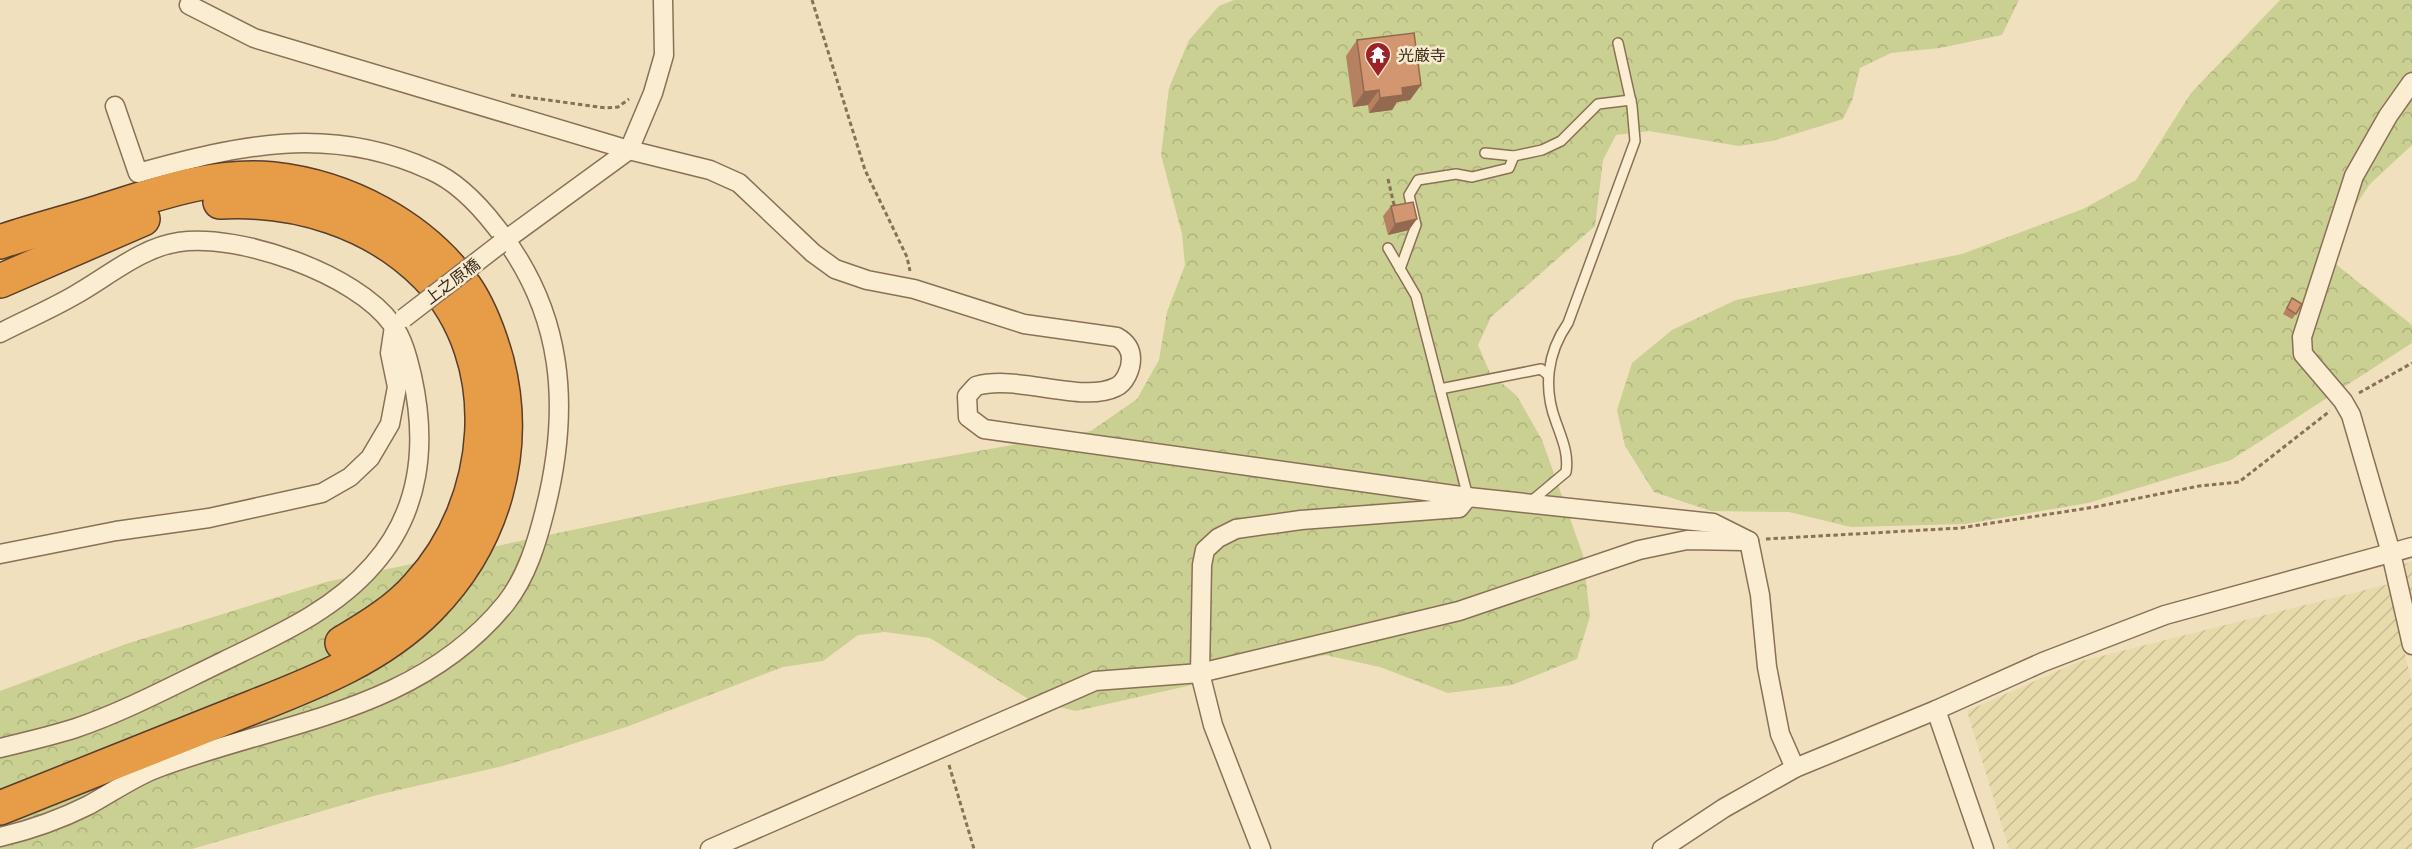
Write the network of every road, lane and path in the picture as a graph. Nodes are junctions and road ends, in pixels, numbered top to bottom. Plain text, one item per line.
1 (663, 0) edge
2 (812, 0) edge
3 (189, 5) dead end
4 (1618, 43) dead end
5 (2412, 82) edge
6 (634, 94) dead end
7 (1631, 99) junction
8 (115, 106) dead end
9 (488, 106) junction
10 (629, 150) junction
11 (1485, 153) dead end
12 (1514, 156) junction
13 (1388, 179) dead end
14 (1396, 211) edge
15 (0, 242) edge
16 (503, 242) junction
17 (1388, 248) dead end
18 (1400, 269) junction
19 (0, 281) edge
20 (914, 288) junction
21 (399, 321) junction
22 (0, 333) edge
23 (2412, 363) edge
24 (1548, 375) junction
25 (1440, 389) junction
26 (2343, 401) junction
27 (1468, 497) junction
28 (1527, 504) junction
29 (1749, 541) junction
30 (2412, 548) edge
31 (2391, 553) junction
32 (0, 554) edge
33 (2412, 645) edge
34 (1200, 673) junction
35 (1936, 710) junction
36 (944, 746) junction
37 (0, 748) edge
38 (1795, 768) junction
39 (0, 785) edge
40 (0, 808) edge
41 (0, 837) edge
42 (710, 849) edge
43 (974, 849) edge
44 (1261, 849) edge
45 (1662, 849) edge
46 (1984, 849) edge

1 - 10 street
2 - 20 path
3 - 9 street
4 - 7 lane
5 - 26 street
6 - 9 path
7 - 12 lane
7 - 24 lane
8 - 16 street
9 - 10 street
10 - 16 street, 上之原橋
10 - 20 street
11 - 12 lane
12 - 18 lane
13 - 14 path
15 - 40 highway
16 - 21 street, 上之原橋, bridge
16 - 41 street
17 - 18 lane
18 - 25 lane
19 - 39 highway
20 - 27 street
21 - 22 street
21 - 32 street
21 - 37 street
23 - 26 path
24 - 25 lane
24 - 28 lane
25 - 27 lane
26 - 29 path
26 - 31 street
27 - 28 street
27 - 34 street
28 - 29 street
29 - 34 street
29 - 38 street
30 - 31 street
31 - 33 street
31 - 35 street
34 - 36 street
34 - 44 street
35 - 38 street
35 - 46 street
36 - 42 street
36 - 43 path
38 - 45 street

